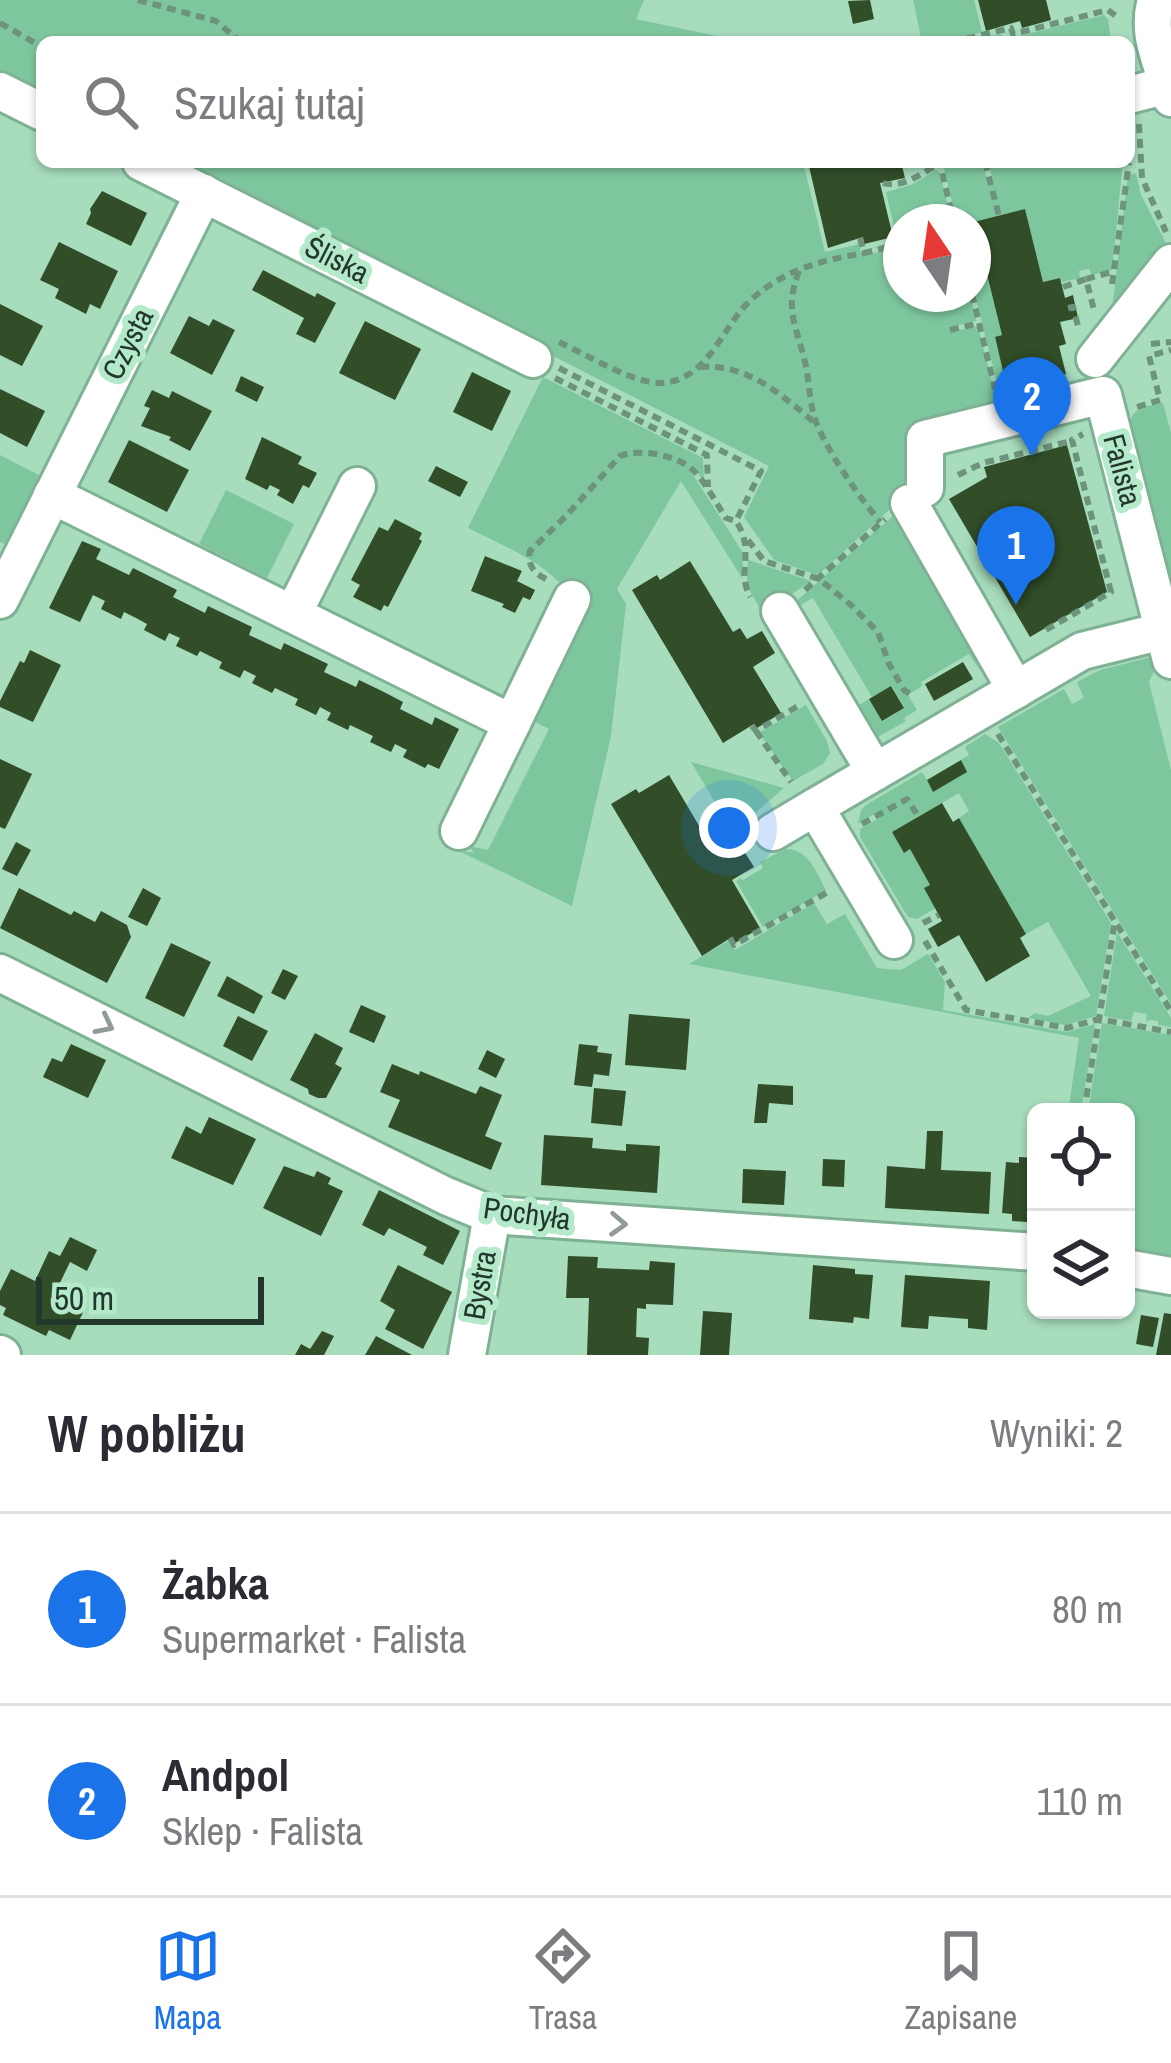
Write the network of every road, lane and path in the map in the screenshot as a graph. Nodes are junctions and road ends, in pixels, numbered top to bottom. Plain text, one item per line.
1 (138, 0) edge
2 (1156, 0) edge
3 (1116, 16) dead end
4 (0, 23) edge
5 (234, 36) edge
6 (974, 36) edge
7 (36, 44) edge
8 (1155, 88) edge
9 (0, 92) edge
10 (36, 109) edge
11 (153, 168) edge
12 (933, 168) edge
13 (943, 168) edge
14 (987, 168) edge
15 (1128, 168) edge
16 (883, 183) dead end
17 (204, 194) junction
18 (951, 204) edge
19 (999, 216) dead end
20 (860, 238) dead end
21 (1171, 240) edge
22 (883, 248) edge
23 (864, 253) junction
24 (1171, 263) edge
25 (801, 268) junction
26 (1114, 272) junction
27 (1087, 279) dead end
28 (1112, 291) dead end
29 (1068, 308) dead end
30 (977, 312) edge
31 (980, 323) junction
32 (950, 330) dead end
33 (1088, 350) joint
34 (544, 358) junction
35 (699, 367) junction
36 (1025, 414) junction
37 (817, 424) junction
38 (1111, 427) junction
39 (357, 486) dead end
40 (708, 491) junction
41 (52, 495) junction
42 (905, 505) junction
43 (736, 521) junction
44 (746, 537) junction
45 (572, 599) joint
46 (0, 600) edge
47 (766, 606) joint
48 (293, 614) junction
49 (1044, 631) dead end
50 (1168, 640) edge
51 (1016, 689) junction
52 (910, 694) dead end
53 (983, 709) junction
54 (783, 716) dead end
55 (512, 723) junction
56 (875, 772) junction
57 (813, 809) junction
58 (918, 816) dead end
59 (854, 817) dead end
60 (459, 831) dead end
61 (773, 832) dead end
62 (855, 875) junction
63 (939, 915) dead end
64 (1115, 920) junction
65 (912, 930) junction
66 (730, 938) dead end
67 (0, 973) edge
68 (1171, 1011) edge
69 (1099, 1019) junction
70 (1171, 1032) edge
71 (1085, 1103) edge
72 (492, 1215) junction
73 (1027, 1251) edge
74 (1135, 1270) edge
75 (1171, 1276) edge
76 (467, 1355) edge

1 - 5 path
2 - 8 street
3 - 6 path
4 - 7 path
8 - 21 path
9 - 10 street
11 - 17 street, Śliska
12 - 16 path
13 - 18 path
14 - 19 path
15 - 26 path
17 - 34 street, Śliska
17 - 41 street, Czysta
20 - 23 path
22 - 23 path
23 - 25 path
24 - 33 street
25 - 35 path
25 - 37 path
26 - 27 path
26 - 28 path
29 - 33 path
30 - 31 path
31 - 32 path
31 - 36 path
34 - 35 path
34 - 40 path
34 - 43 path
35 - 37 path
36 - 38 street, Falista
36 - 42 street, Falista
37 - 42 path
38 - 49 path
38 - 50 street, Falista
39 - 48 street
40 - 43 path
40 - 45 path
41 - 46 street, Czysta
41 - 48 street
42 - 51 street
43 - 44 path
44 - 47 path
44 - 52 path
45 - 55 street
47 - 56 street
48 - 55 street
50 - 51 street, Falista
51 - 53 street, Falista
53 - 56 street, Falista
53 - 64 path
54 - 57 path
55 - 60 street
56 - 57 street, Falista
57 - 61 street, Falista
57 - 62 street
58 - 59 path
62 - 65 street
62 - 66 path
63 - 65 path
64 - 68 path
64 - 69 path
65 - 69 path
67 -> 72 street, Pochyła
69 - 70 path
69 - 71 path
72 -> 73 street, Pochyła
72 - 76 street, Bystra
74 - 75 street

